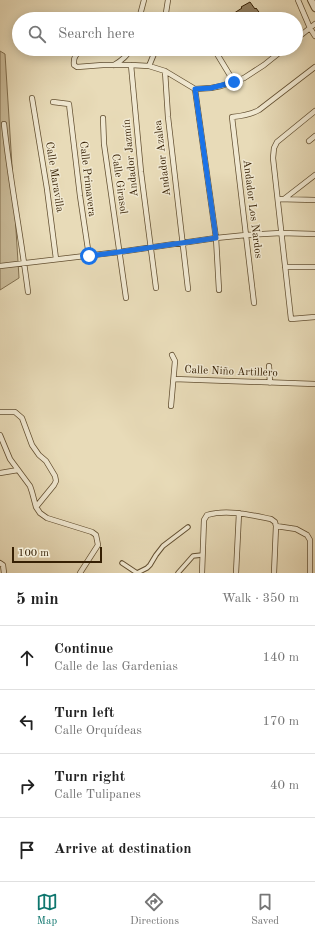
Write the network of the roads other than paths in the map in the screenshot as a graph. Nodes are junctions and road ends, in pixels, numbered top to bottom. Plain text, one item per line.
1 (144, 0) edge
2 (168, 0) edge
3 (298, 0) edge
4 (311, 0) edge
5 (315, 8) edge
6 (141, 12) edge
7 (165, 12) edge
8 (315, 24) edge
9 (310, 28) junction
10 (303, 34) edge
11 (315, 36) edge
12 (75, 56) edge
13 (126, 56) edge
14 (153, 56) edge
15 (218, 56) edge
16 (275, 56) edge
17 (114, 65) junction
18 (131, 65) junction
19 (149, 66) junction
20 (315, 67) edge
21 (165, 71) junction
22 (234, 82) junction
23 (195, 89) junction
24 (32, 98) dead end
25 (53, 102) dead end
26 (315, 111) edge
27 (103, 118) dead end
28 (4, 124) dead end
29 (315, 136) edge
30 (309, 140) dead end
31 (315, 175) edge
32 (278, 199) junction
33 (284, 199) junction
34 (315, 200) edge
35 (281, 233) junction
36 (315, 234) edge
37 (246, 235) junction
38 (216, 238) junction
39 (183, 243) junction
40 (151, 248) junction
41 (119, 252) junction
42 (89, 256) junction
43 (56, 259) junction
44 (24, 262) junction
45 (0, 266) edge
46 (285, 267) junction
47 (315, 267) edge
48 (156, 288) dead end
49 (188, 289) dead end
50 (219, 290) dead end
51 (28, 292) dead end
52 (126, 298) dead end
53 (254, 303) dead end
54 (315, 317) edge
55 (172, 355) dead end
56 (269, 366) dead end
57 (174, 379) junction
58 (270, 383) junction
59 (315, 384) edge
60 (171, 406) dead end
61 (0, 412) edge
62 (0, 435) edge
63 (18, 470) junction
64 (0, 473) edge
65 (36, 507) junction
66 (239, 513) junction
67 (276, 526) junction
68 (188, 527) dead end
69 (202, 555) junction
70 (0, 562) edge
71 (122, 564) dead end
72 (4, 573) edge
73 (80, 573) edge
74 (178, 573) edge
75 (202, 573) edge
76 (236, 573) edge
77 (274, 573) edge
78 (310, 573) edge

1 - 6 street
2 - 7 street
3 - 9 street
4 - 5 street
8 - 9 street
9 - 10 street
9 - 11 street
12 - 17 street
13 - 17 street
14 - 19 street
15 - 22 street
16 - 22 street
17 - 18 street
18 - 19 street
18 - 40 street, Andador Jazmín
19 - 21 street
20 - 37 street, Andador Los Nardos
21 - 23 street
21 - 39 street, Andador Azalea
22 - 23 street
23 - 38 street
24 - 43 street, Calle Maravilla
25 - 42 street, Calle Primavera
26 - 32 street
27 - 41 street, Calle Girasol
28 - 44 street
29 - 30 street
31 - 33 street
32 - 33 street
32 - 35 street
33 - 34 street
35 - 36 street
35 - 37 street
35 - 46 street
37 - 38 street
37 - 53 street, Andador Los Nardos
38 - 39 street
38 - 50 street
39 - 40 street
39 - 49 street, Andador Azalea
40 - 41 street
40 - 48 street, Andador Jazmín
41 - 42 street
41 - 52 street, Calle Girasol
42 - 43 street
43 - 44 street
44 - 45 street
44 - 51 street
46 - 47 street
46 - 54 street
55 - 57 street
56 - 58 street
57 - 58 street, Calle Niño Artillero
57 - 60 street, Calle Niño Artillero
58 - 59 street, Calle Niño Artillero
61 - 65 street
62 - 63 street
63 - 64 street
63 - 65 street
65 - 73 street
66 - 67 street
66 - 69 street
66 - 76 street
67 - 77 street
67 - 78 street
68 - 71 street
69 - 74 street
69 - 75 street
70 - 72 street

